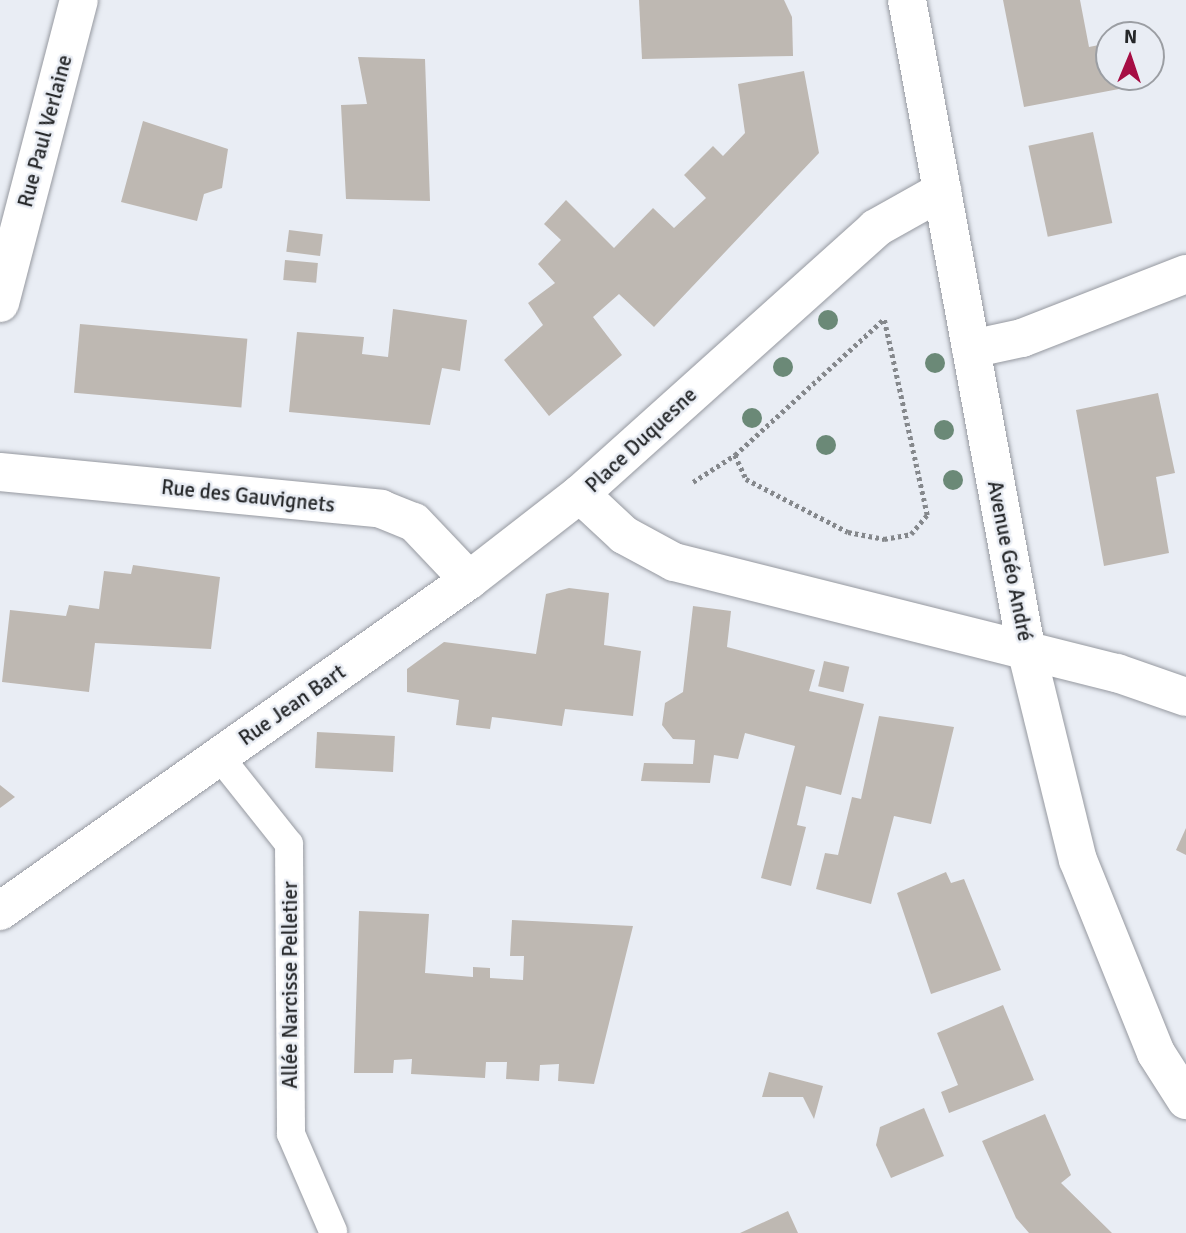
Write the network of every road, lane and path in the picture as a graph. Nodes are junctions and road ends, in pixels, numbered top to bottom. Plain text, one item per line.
1 (79, 0) edge
2 (907, 0) edge
3 (942, 191) junction
4 (1186, 274) edge
5 (0, 303) edge
6 (971, 349) junction
7 (736, 456) junction
8 (0, 472) edge
9 (693, 482) dead end
10 (580, 494) junction
11 (469, 580) junction
12 (1027, 653) junction
13 (1186, 697) edge
14 (219, 756) junction
15 (0, 911) edge
16 (1186, 1100) edge
17 (333, 1231) dead end

1 - 5 street, Rue Paul Verlaine
2 - 3 street, Avenue Géo André
3 - 6 street, Avenue Géo André
3 - 10 street, Place Duquesne
4 - 6 street
6 - 12 street, Avenue Géo André
7 - 7 path
7 - 9 path
8 - 11 street, Rue des Gauvignets
10 - 11 street, Rue Jean Bart
10 - 12 street, Place Duquesne
11 - 14 street, Rue Jean Bart
12 - 13 street
12 - 16 street, Avenue Géo André
14 - 15 street, Rue Jean Bart
14 - 17 lane, Allée Narcisse Pelletier

